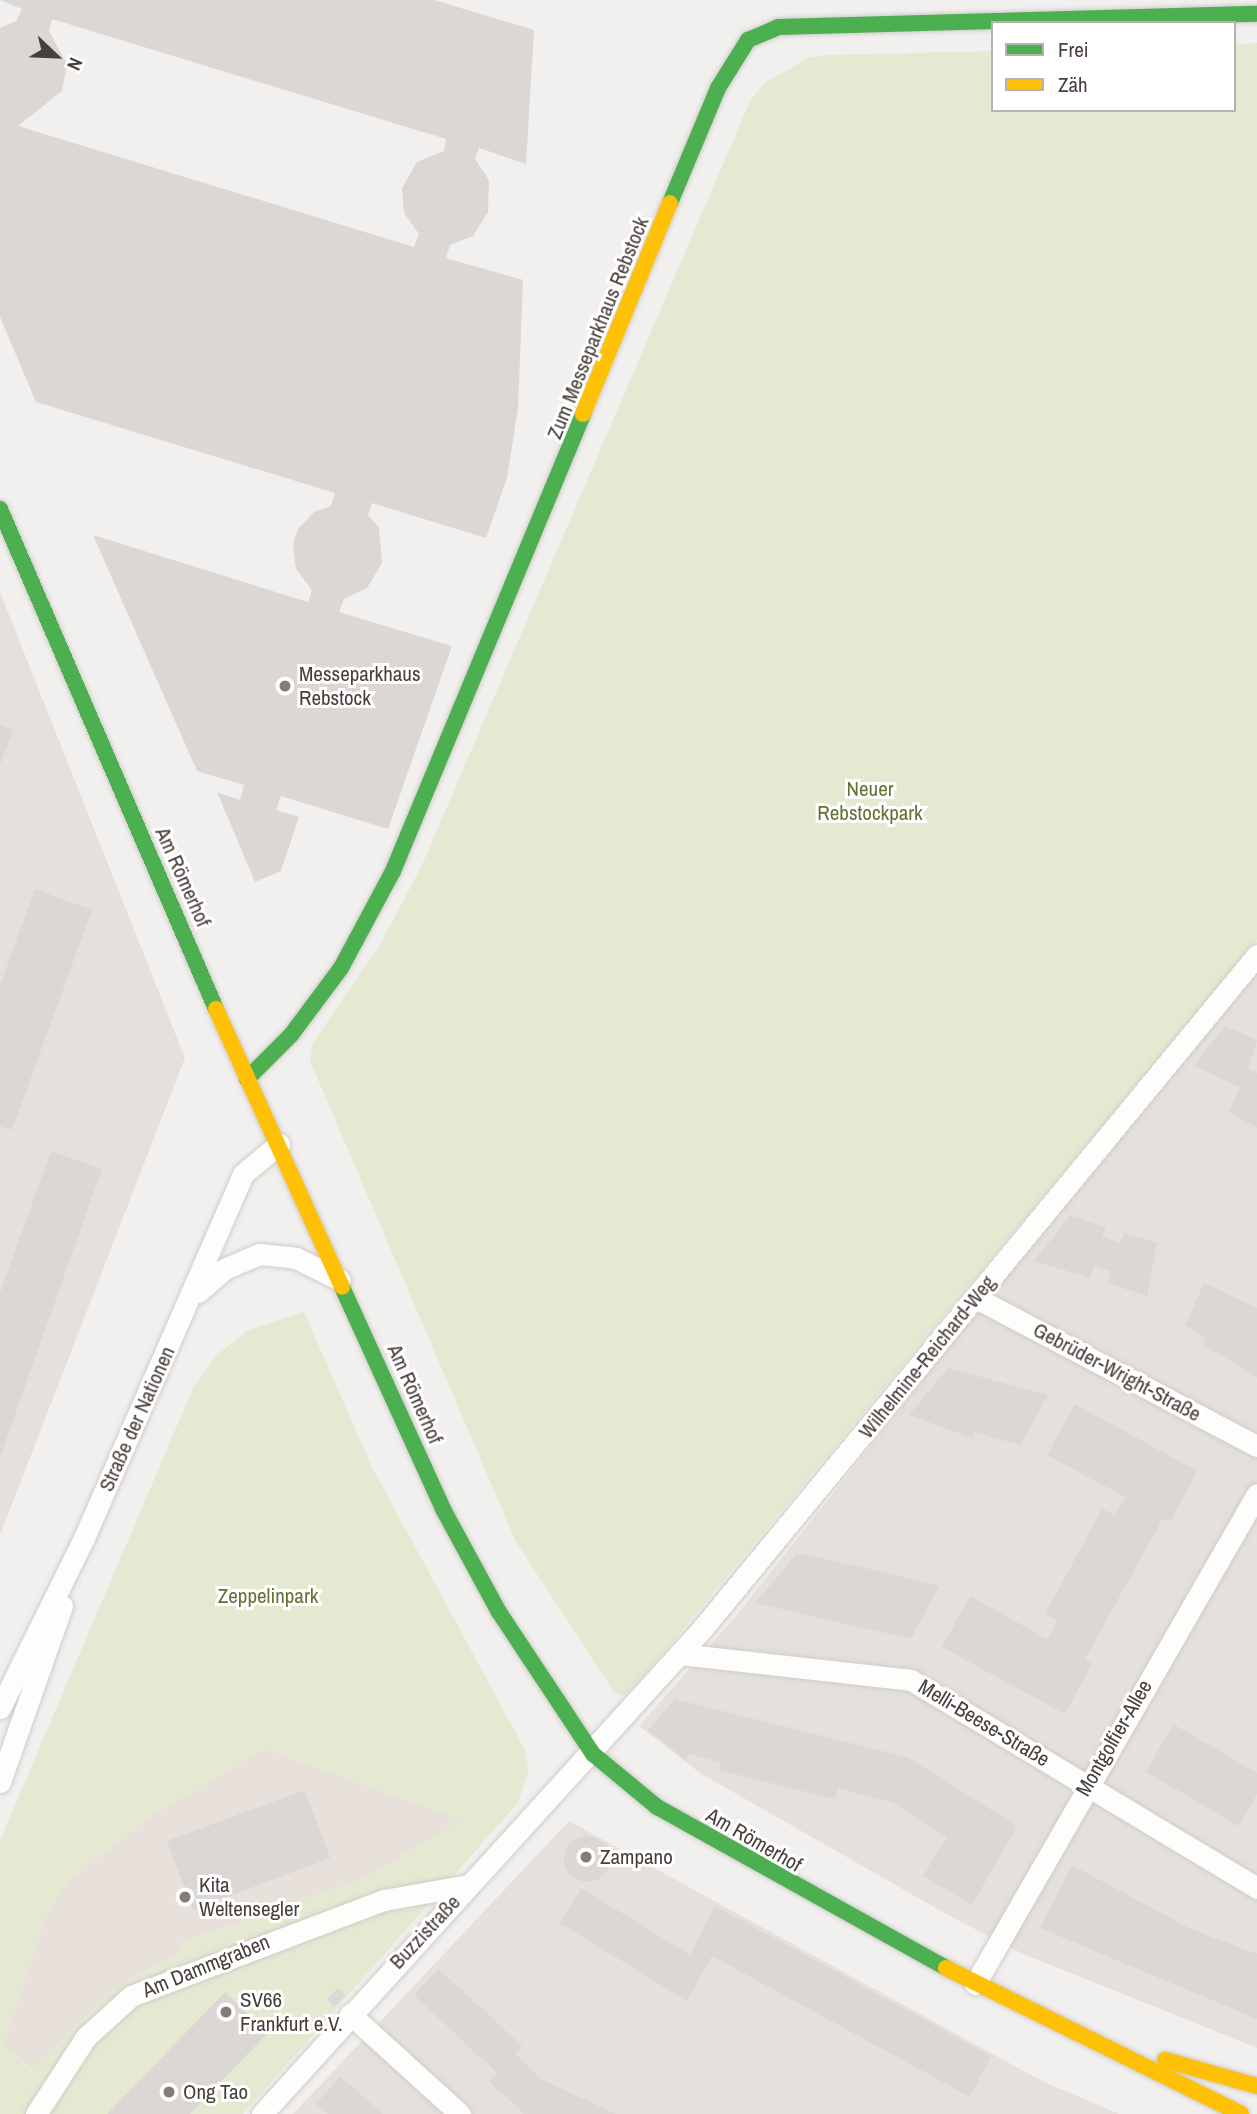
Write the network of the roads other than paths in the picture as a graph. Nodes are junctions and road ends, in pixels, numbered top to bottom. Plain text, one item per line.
1 (1257, 13) edge
2 (0, 509) edge
3 (1257, 955) edge
4 (1250, 978) edge
5 (247, 1079) junction
6 (279, 1144) junction
7 (341, 1280) junction
8 (976, 1298) junction
9 (190, 1301) junction
10 (1257, 1446) edge
11 (1257, 1494) edge
12 (85, 1538) junction
13 (680, 1654) junction
14 (0, 1708) edge
15 (593, 1754) junction
16 (0, 1782) edge
17 (1087, 1785) junction
18 (468, 1885) junction
19 (1257, 1888) edge
20 (975, 1984) junction
21 (350, 2014) junction
22 (1090, 2038) junction
23 (1257, 2086) edge
24 (36, 2114) edge
25 (262, 2114) edge
26 (460, 2114) edge
27 (1241, 2114) edge

1 - 5 main road, Zum Messeparkhaus Rebstock
2 - 5 main road, Am Römerhof
3 - 4 street, Wilhelmine-Reichard-Weg
4 - 8 street, Wilhelmine-Reichard-Weg
5 - 6 main road, Am Römerhof
6 - 7 main road, Am Römerhof
6 - 9 street, Straße der Nationen
7 - 9 street, Straße der Nationen
7 - 15 main road, Am Römerhof
8 - 10 street, Gebrüder-Wright-Straße
8 - 13 street, Wilhelmine-Reichard-Weg
9 - 12 street, Straße der Nationen
11 - 17 street, Montgolfier-Allee
12 - 14 street, Straße der Nationen
12 - 16 street, Straße der Nationen
13 - 15 street, Wilhelmine-Reichard-Weg
13 - 17 street, Melli-Beese-Straße
15 - 18 street, Buzzistraße
15 - 20 main road, Am Römerhof
17 - 19 street, Melli-Beese-Straße
17 - 20 street, Montgolfier-Allee
18 - 21 street, Buzzistraße
18 - 24 street, Am Dammgraben
20 - 22 main road, Am Römerhof
21 - 25 street, Buzzistraße
21 - 26 street
22 - 23 main road, Am Römerhof
22 - 27 main road, Am Römerhof

